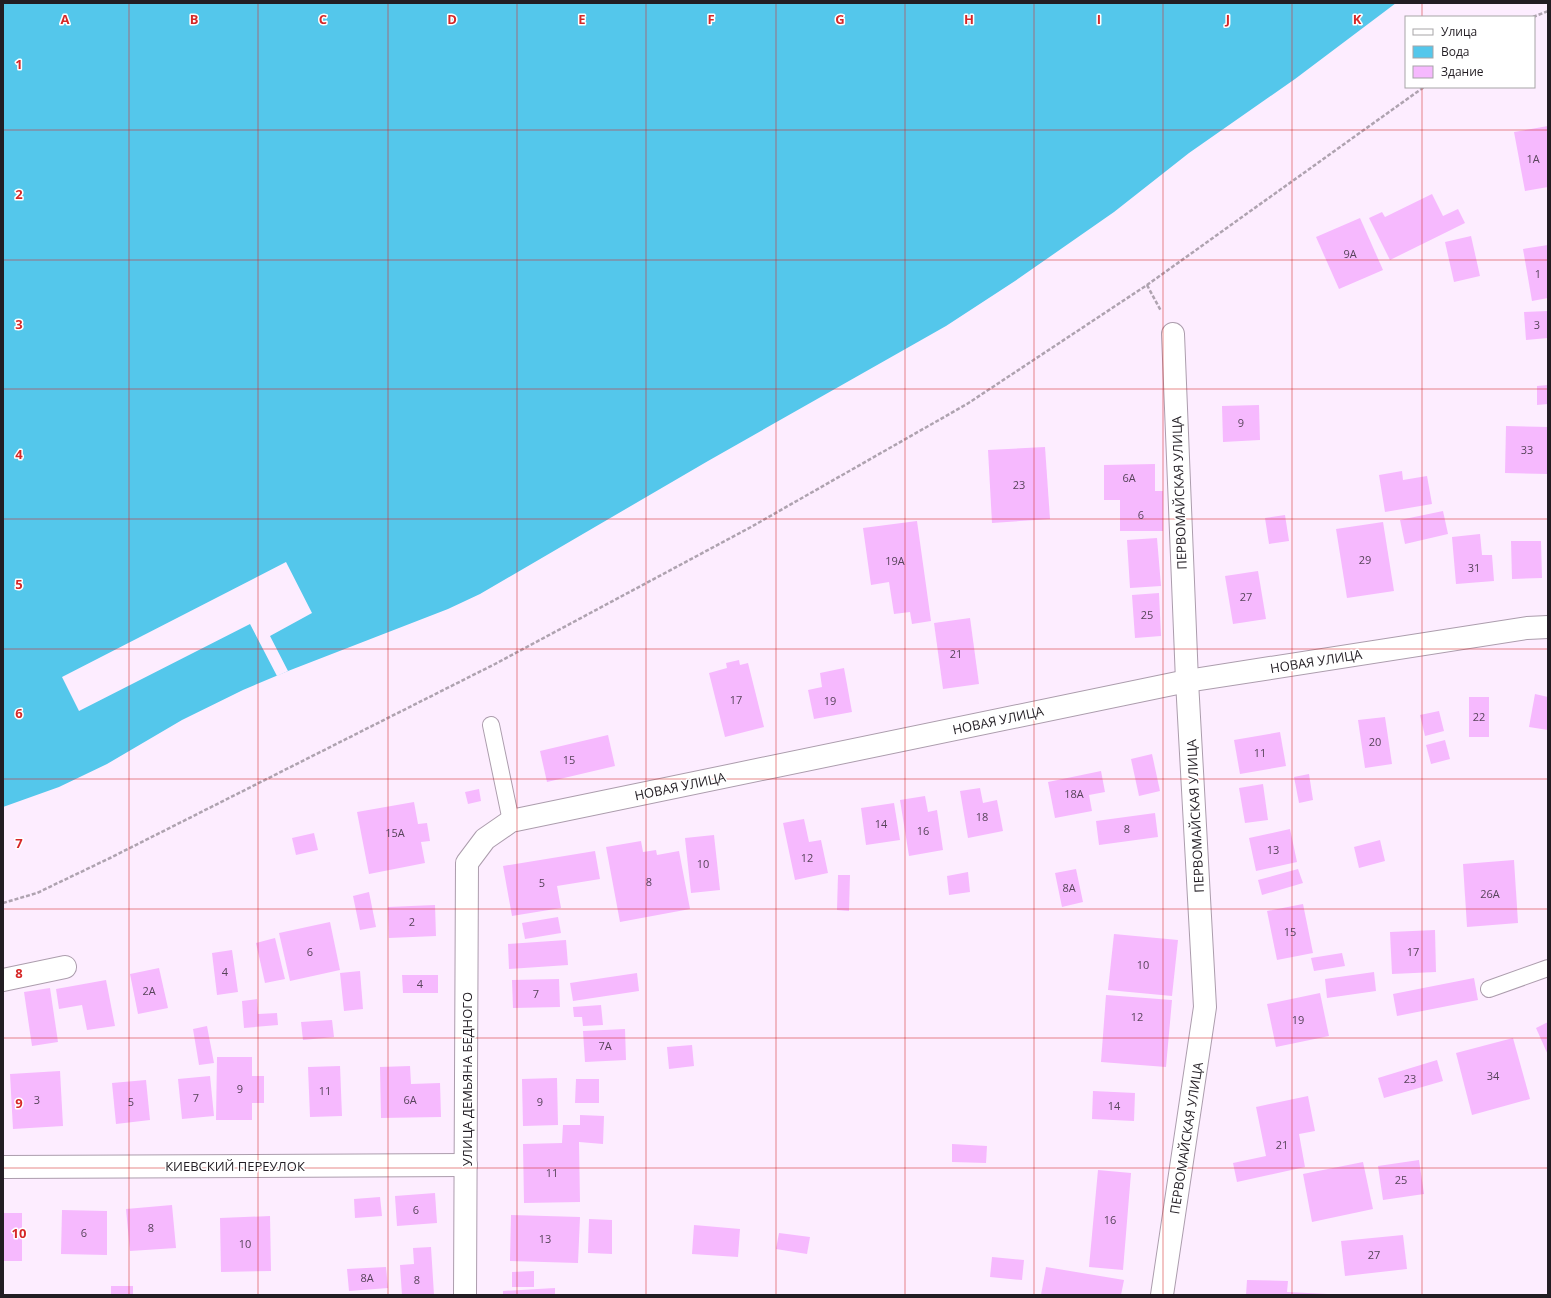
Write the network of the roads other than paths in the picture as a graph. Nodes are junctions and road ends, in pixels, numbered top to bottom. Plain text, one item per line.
1 (1173, 334) dead end
2 (1548, 626) edge
3 (1187, 681) junction
4 (491, 725) dead end
5 (511, 821) junction
6 (468, 863) joint
7 (65, 967) dead end
8 (1548, 968) edge
9 (3, 980) edge
10 (1489, 989) dead end
11 (466, 1165) junction
12 (3, 1167) edge
13 (464, 1295) edge
14 (1162, 1295) edge

1 - 3 street, ПЕРВОМАЙСКАЯ УЛИЦА
2 - 3 street, НОВАЯ УЛИЦА
3 - 5 street, НОВАЯ УЛИЦА
3 - 14 street, ПЕРВОМАЙСКАЯ УЛИЦА
4 - 5 lane
5 - 6 street, НОВАЯ УЛИЦА
6 - 11 street, УЛИЦА ДЕМЬЯНА БЕДНОГО
7 - 9 street
8 - 10 lane
11 - 12 street, КИЕВСКИЙ ПЕРЕУЛОК
11 - 13 street, УЛИЦА ДЕМЬЯНА БЕДНОГО

